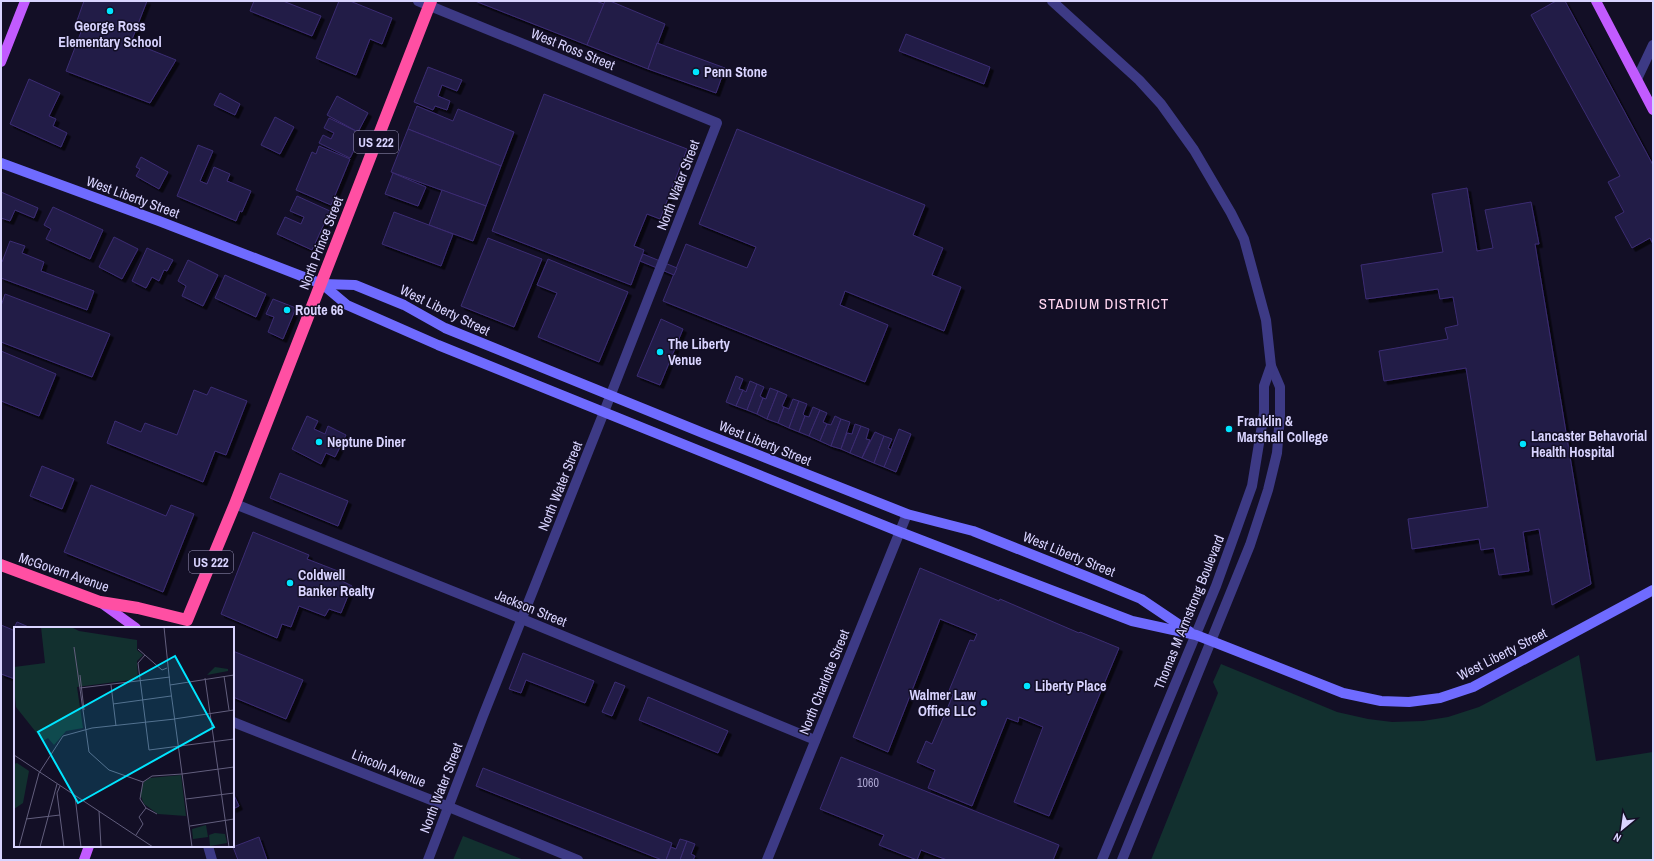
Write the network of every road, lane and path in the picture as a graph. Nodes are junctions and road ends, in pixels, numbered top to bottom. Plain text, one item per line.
1 (25, 1) edge
2 (1052, 1) edge
3 (1596, 1) edge
4 (426, 2) edge
5 (1653, 45) edge
6 (1, 62) edge
7 (1637, 79) junction
8 (1653, 110) edge
9 (717, 122) joint
10 (1, 163) edge
11 (322, 284) junction
12 (1271, 366) junction
13 (610, 396) junction
14 (604, 412) junction
15 (235, 504) junction
16 (907, 514) junction
17 (900, 532) junction
18 (1, 565) edge
19 (1653, 590) edge
20 (100, 602) junction
21 (522, 619) junction
22 (186, 624) edge
23 (135, 627) edge
24 (1196, 635) junction
25 (1210, 641) junction
26 (234, 722) edge
27 (815, 740) junction
28 (449, 807) junction
29 (89, 847) edge
30 (208, 847) edge
31 (84, 860) edge
32 (212, 860) edge
33 (428, 860) edge
34 (578, 860) edge
35 (767, 860) edge
36 (1102, 860) edge
37 (1122, 860) edge

1 - 6 main road
2 - 12 street, Thomas M Armstrong Boulevard
3 - 7 main road
4 - 9 street, West Ross Street
4 - 11 highway, North Prince Street / US 222
5 - 7 street
7 - 8 main road
9 - 13 street, North Water Street
10 - 11 main road, West Liberty Street
11 - 13 main road, West Liberty Street
11 - 14 main road, West Liberty Street
11 - 15 highway, North Prince Street / US 222
12 - 24 street, Thomas M Armstrong Boulevard
12 - 25 street, Thomas M Armstrong Boulevard
13 - 14 street, North Water Street
13 - 16 main road, West Liberty Street
14 - 17 main road, West Liberty Street
14 - 21 street, North Water Street
15 - 21 street, Jackson Street
15 - 22 highway, North Prince Street / US 222
16 - 17 street, North Charlotte Street
16 - 24 main road, West Liberty Street
17 - 24 main road, West Liberty Street
17 - 27 street, North Charlotte Street
18 - 20 highway, McGovern Avenue / US 222
19 - 25 main road, West Liberty Street
20 - 22 highway, McGovern Avenue / US 222
20 - 23 main road
21 - 27 street, Jackson Street
21 - 28 street, North Water Street
24 - 25 main road, West Liberty Street
24 - 36 street, Thomas M Armstrong Boulevard
25 - 37 street, Thomas M Armstrong Boulevard
26 - 28 street, Lincoln Avenue
27 - 35 street, North Charlotte Street
28 - 33 street, North Water Street
28 - 34 street, Lincoln Avenue
29 - 31 main road
30 - 32 street

